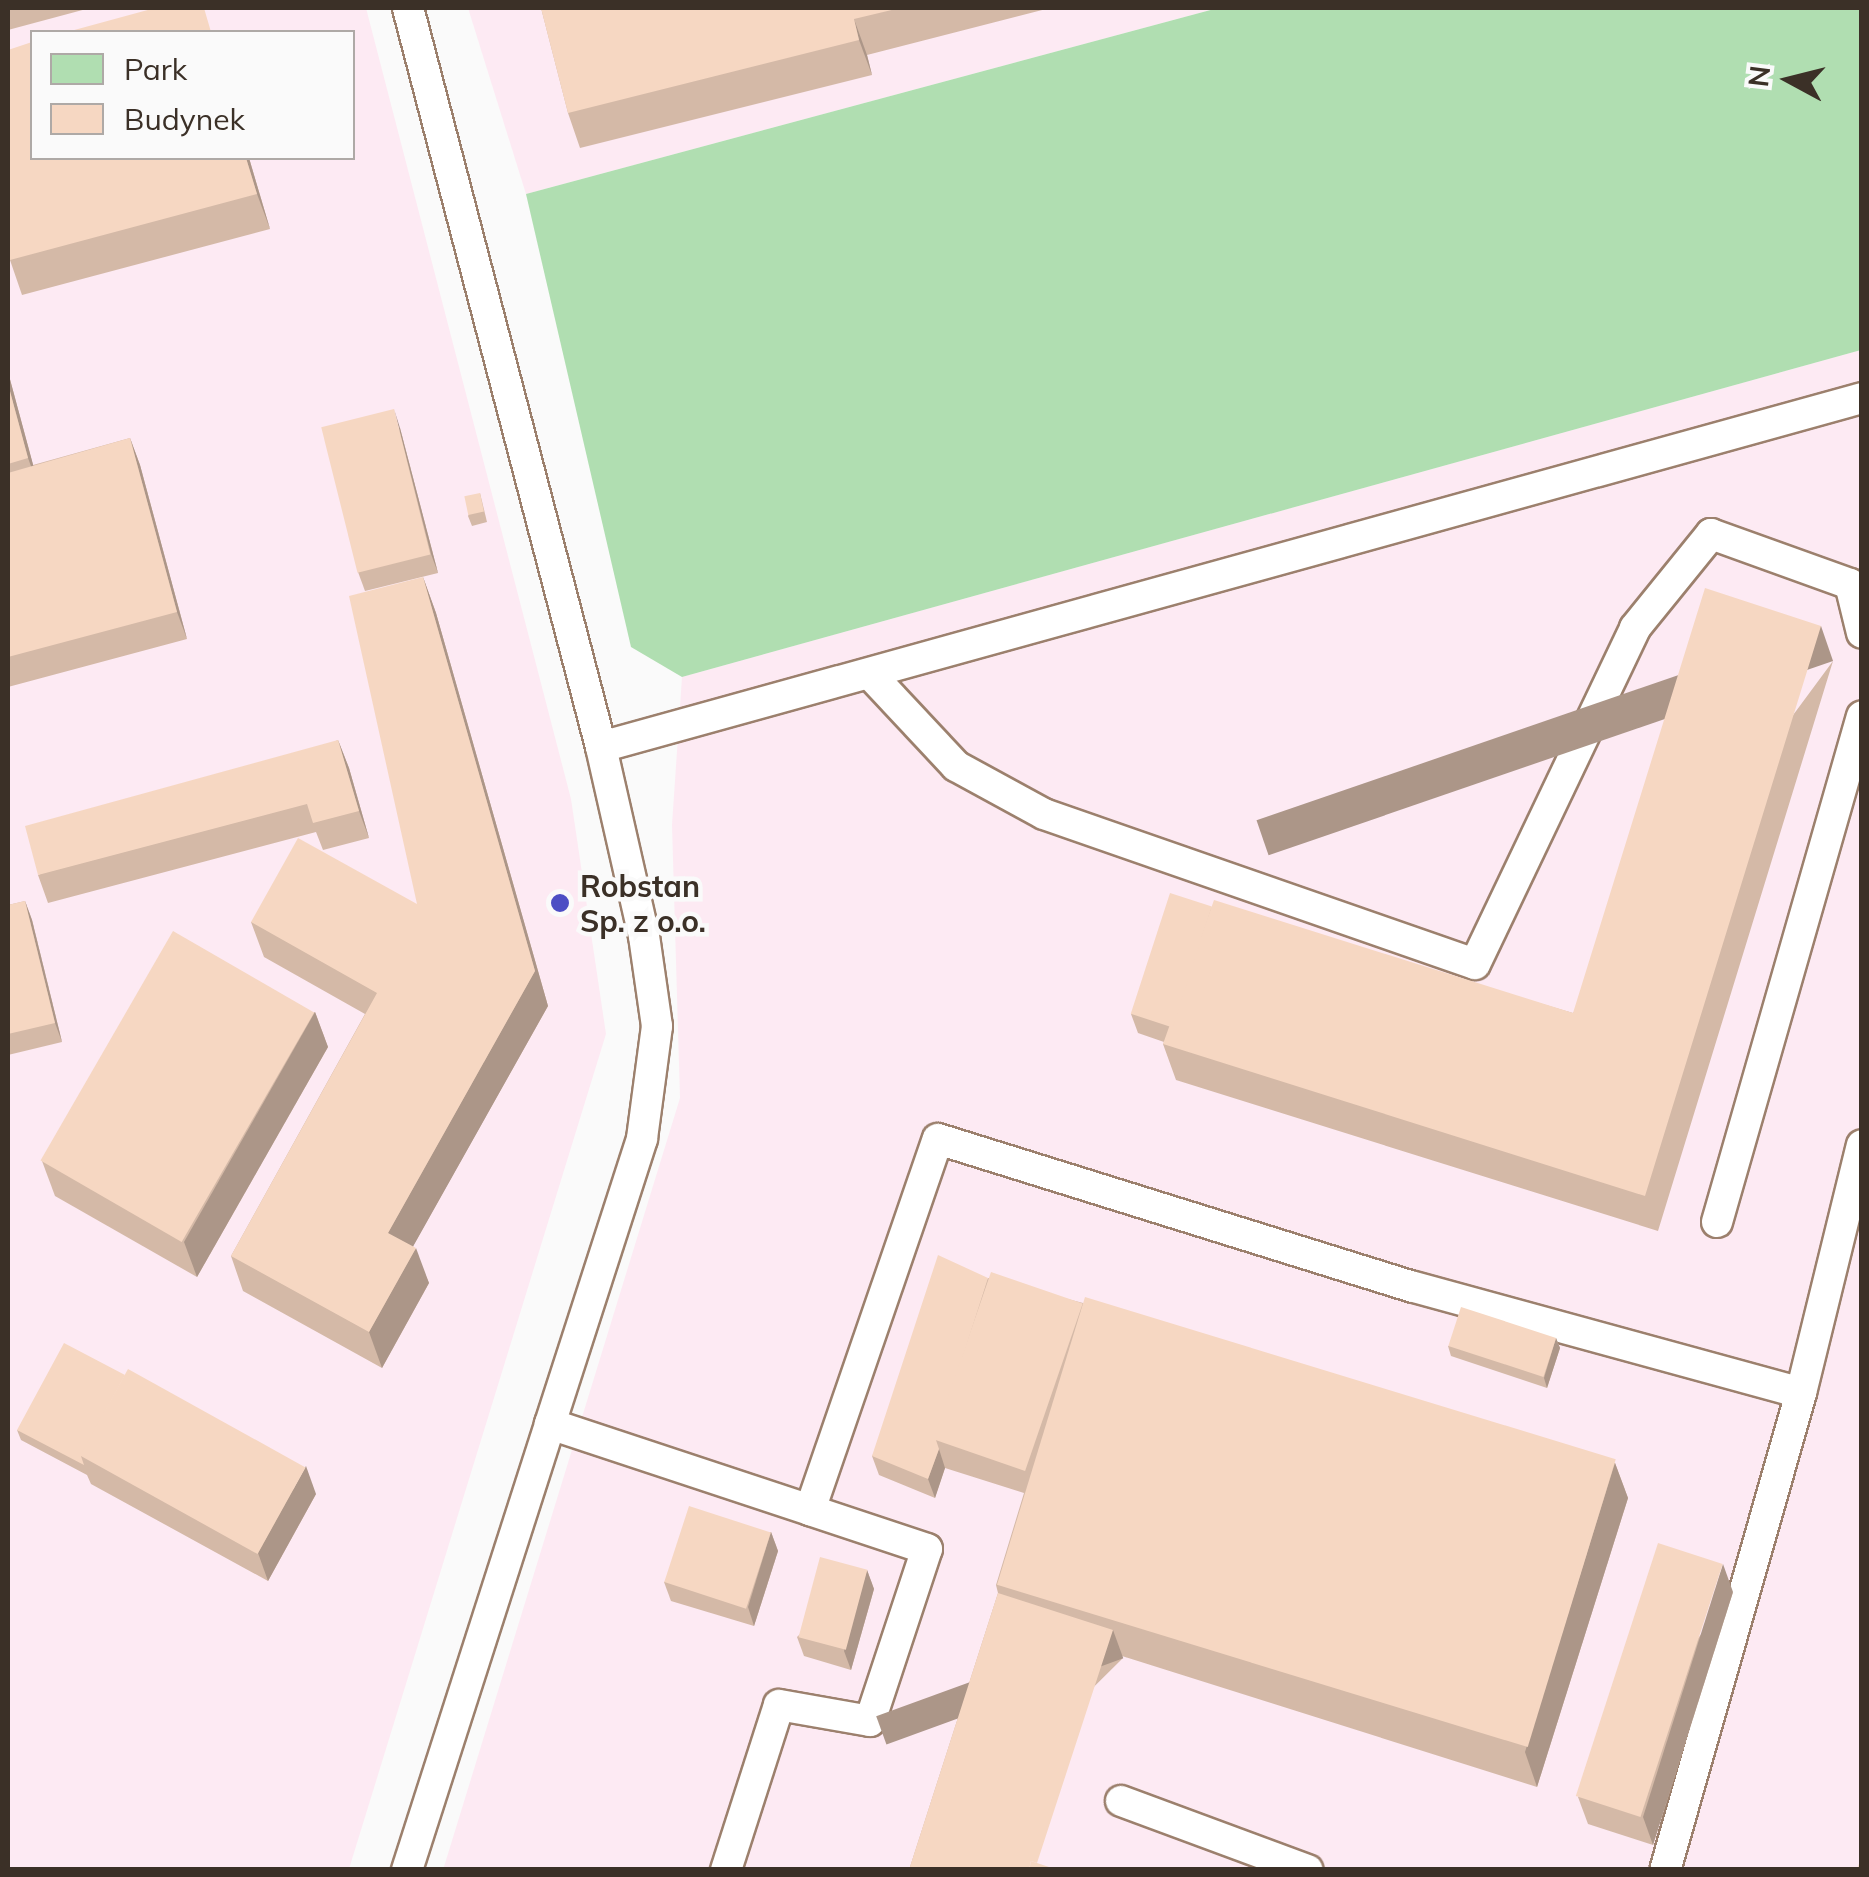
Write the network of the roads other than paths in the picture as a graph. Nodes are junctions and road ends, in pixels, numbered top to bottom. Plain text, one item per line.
1 (408, 8) edge
2 (1862, 398) edge
3 (1862, 633) edge
4 (870, 674) junction
5 (1862, 716) edge
6 (601, 747) junction
7 (1862, 1144) edge
8 (1717, 1222) dead end
9 (1801, 1393) junction
10 (550, 1424) junction
11 (810, 1510) junction
12 (1121, 1801) dead end
13 (408, 1870) edge
14 (726, 1870) edge
15 (1308, 1870) edge
16 (1665, 1870) edge

1 - 6 lane
2 - 4 lane
3 - 4 lane
4 - 6 lane
5 - 8 lane
6 - 10 lane
7 - 9 lane
9 - 11 lane
9 - 16 lane
10 - 11 lane
10 - 13 lane
11 - 14 lane
12 - 15 lane

